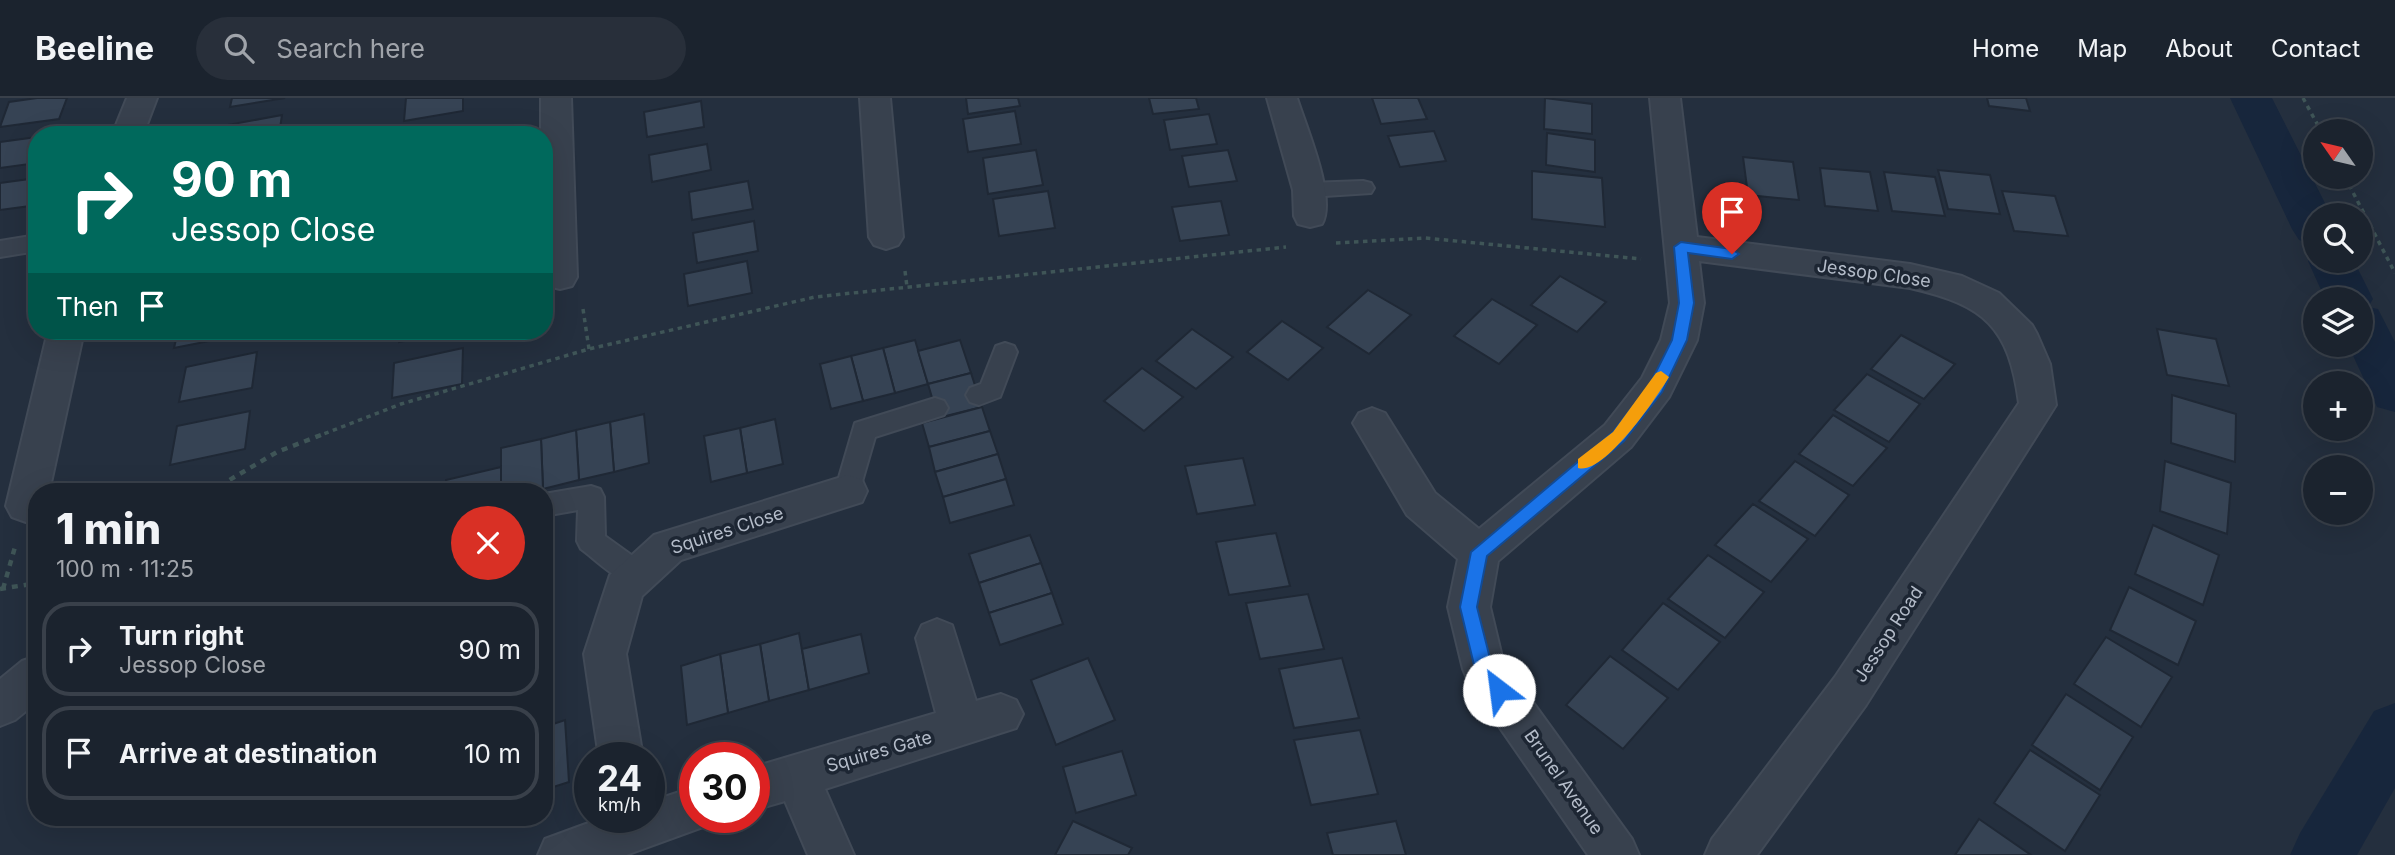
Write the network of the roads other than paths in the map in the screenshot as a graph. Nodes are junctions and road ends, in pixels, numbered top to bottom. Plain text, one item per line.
1 (142, 98) edge
2 (556, 98) edge
3 (875, 98) edge
4 (1282, 98) edge
5 (1665, 98) edge
6 (131, 126) edge
7 (1363, 188) dead end
8 (1310, 203) joint
9 (886, 237) dead end
10 (28, 244) edge
11 (0, 249) edge
12 (1682, 257) junction
13 (560, 277) dead end
14 (64, 340) edge
15 (1005, 352) dead end
16 (979, 395) dead end
17 (2038, 405) joint
18 (935, 408) dead end
19 (1372, 423) dead end
20 (31, 483) edge
21 (848, 491) joint
22 (28, 497) edge
23 (553, 503) edge
24 (26, 506) dead end
25 (1479, 552) junction
26 (638, 575) junction
27 (937, 638) dead end
28 (28, 683) edge
29 (0, 706) edge
30 (619, 742) edge
31 (796, 775) junction
32 (770, 784) edge
33 (611, 833) edge
34 (561, 855) edge
35 (831, 855) edge
36 (1616, 855) edge
37 (1728, 855) edge

1 - 6 street
2 - 13 street
3 - 9 street
4 - 8 street
5 - 12 street
7 - 8 lane
10 - 11 lane
12 - 17 street, Jessop Close
12 - 25 street
14 - 20 street
15 - 16 lane
17 - 37 street, Jessop Road
18 - 21 lane
19 - 25 street
21 - 26 street, Squires Close
22 - 24 street
23 - 26 lane
25 - 36 street, Brunel Avenue
26 - 30 street, Squires Close
27 - 31 street, Squires Gate
28 - 29 street
31 - 32 street, Squires Gate
31 - 35 street
33 - 34 street

